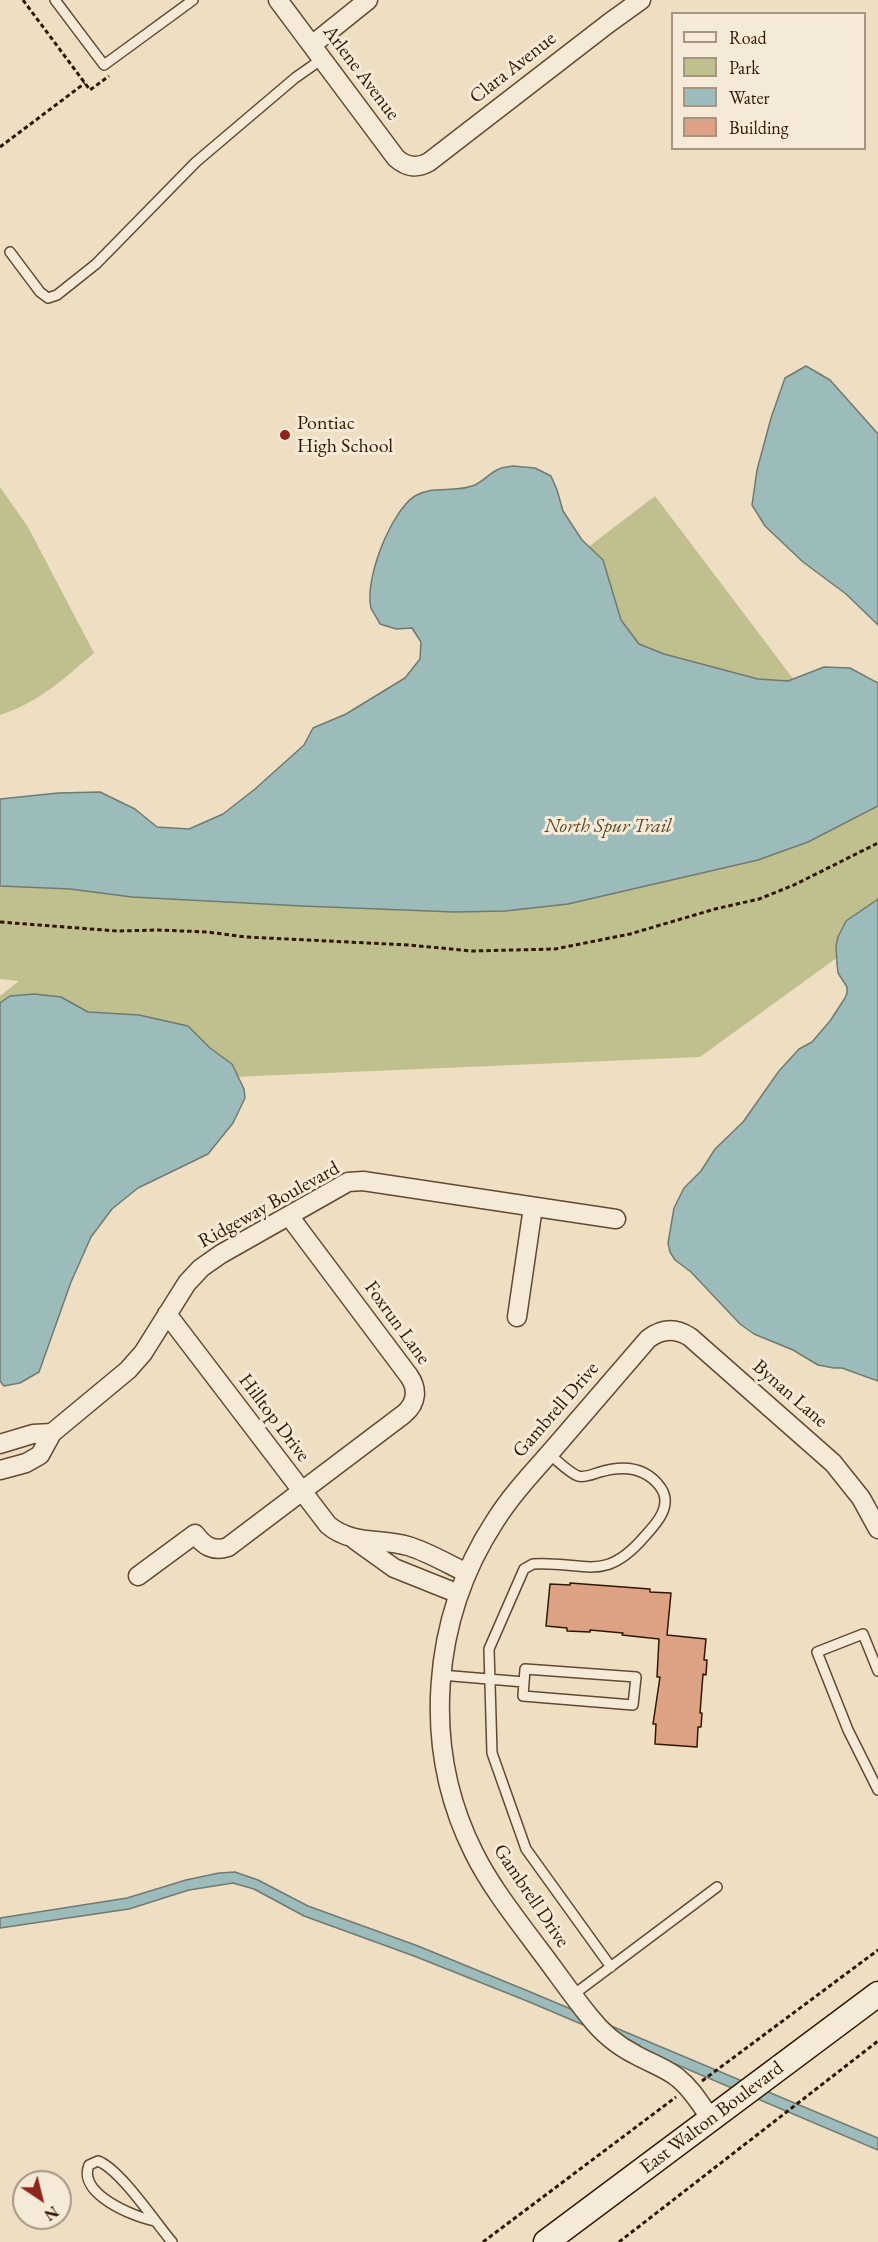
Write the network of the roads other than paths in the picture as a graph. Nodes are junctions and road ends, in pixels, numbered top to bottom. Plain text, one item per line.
1 (55, 0) edge
2 (193, 0) edge
3 (278, 0) edge
4 (368, 0) edge
5 (617, 0) edge
6 (641, 0) edge
7 (180, 4) edge
8 (609, 23) junction
9 (317, 52) junction
10 (411, 166) joint
11 (10, 252) dead end
12 (533, 1207) junction
13 (289, 1216) junction
14 (616, 1219) dead end
15 (167, 1314) junction
16 (517, 1317) dead end
17 (648, 1339) joint
18 (52, 1433) junction
19 (0, 1444) edge
20 (549, 1454) junction
21 (0, 1470) edge
22 (302, 1491) junction
23 (878, 1529) edge
24 (354, 1539) junction
25 (467, 1573) junction
26 (138, 1576) dead end
27 (459, 1594) junction
28 (878, 1671) edge
29 (441, 1675) junction
30 (490, 1679) junction
31 (524, 1682) junction
32 (878, 1790) edge
33 (717, 1887) dead end
34 (611, 1967) junction
35 (878, 1994) edge
36 (573, 1995) junction
37 (711, 2119) junction
38 (155, 2221) junction
39 (172, 2242) edge
40 (546, 2242) edge

1 - 7 lane
2 - 7 lane
3 - 9 street, Arlene Avenue
4 - 9 street
5 - 8 street
6 - 8 street, Clara Avenue
8 - 10 street, Clara Avenue
9 - 10 street, Arlene Avenue
9 - 11 lane
12 - 13 street, Ridgeway Boulevard
12 - 14 street, Ridgeway Boulevard
12 - 16 street
13 - 15 street, Ridgeway Boulevard
13 - 22 street, Foxrun Lane
15 - 18 street, Ridgeway Boulevard
15 - 22 street, Hilltop Drive
17 - 20 street, Gambrell Drive
17 - 23 street, Bynan Lane
18 - 19 street
18 - 21 street, Ridgeway Boulevard
20 - 25 street, Gambrell Drive
20 - 30 lane
22 - 24 street, Hilltop Drive
22 - 26 street
24 - 25 street, Hilltop Drive
24 - 27 street, Hilltop Drive
25 - 27 street, Gambrell Drive
27 - 29 street, Gambrell Drive
28 - 32 lane
29 - 30 lane
29 - 36 street, Gambrell Drive
30 - 31 lane
30 - 34 lane
31 - 31 lane
33 - 34 lane
34 - 36 lane
35 - 37 main road, East Walton Boulevard
36 - 37 street, Gambrell Drive
37 - 40 main road, East Walton Boulevard
38 - 38 lane
38 - 39 lane

